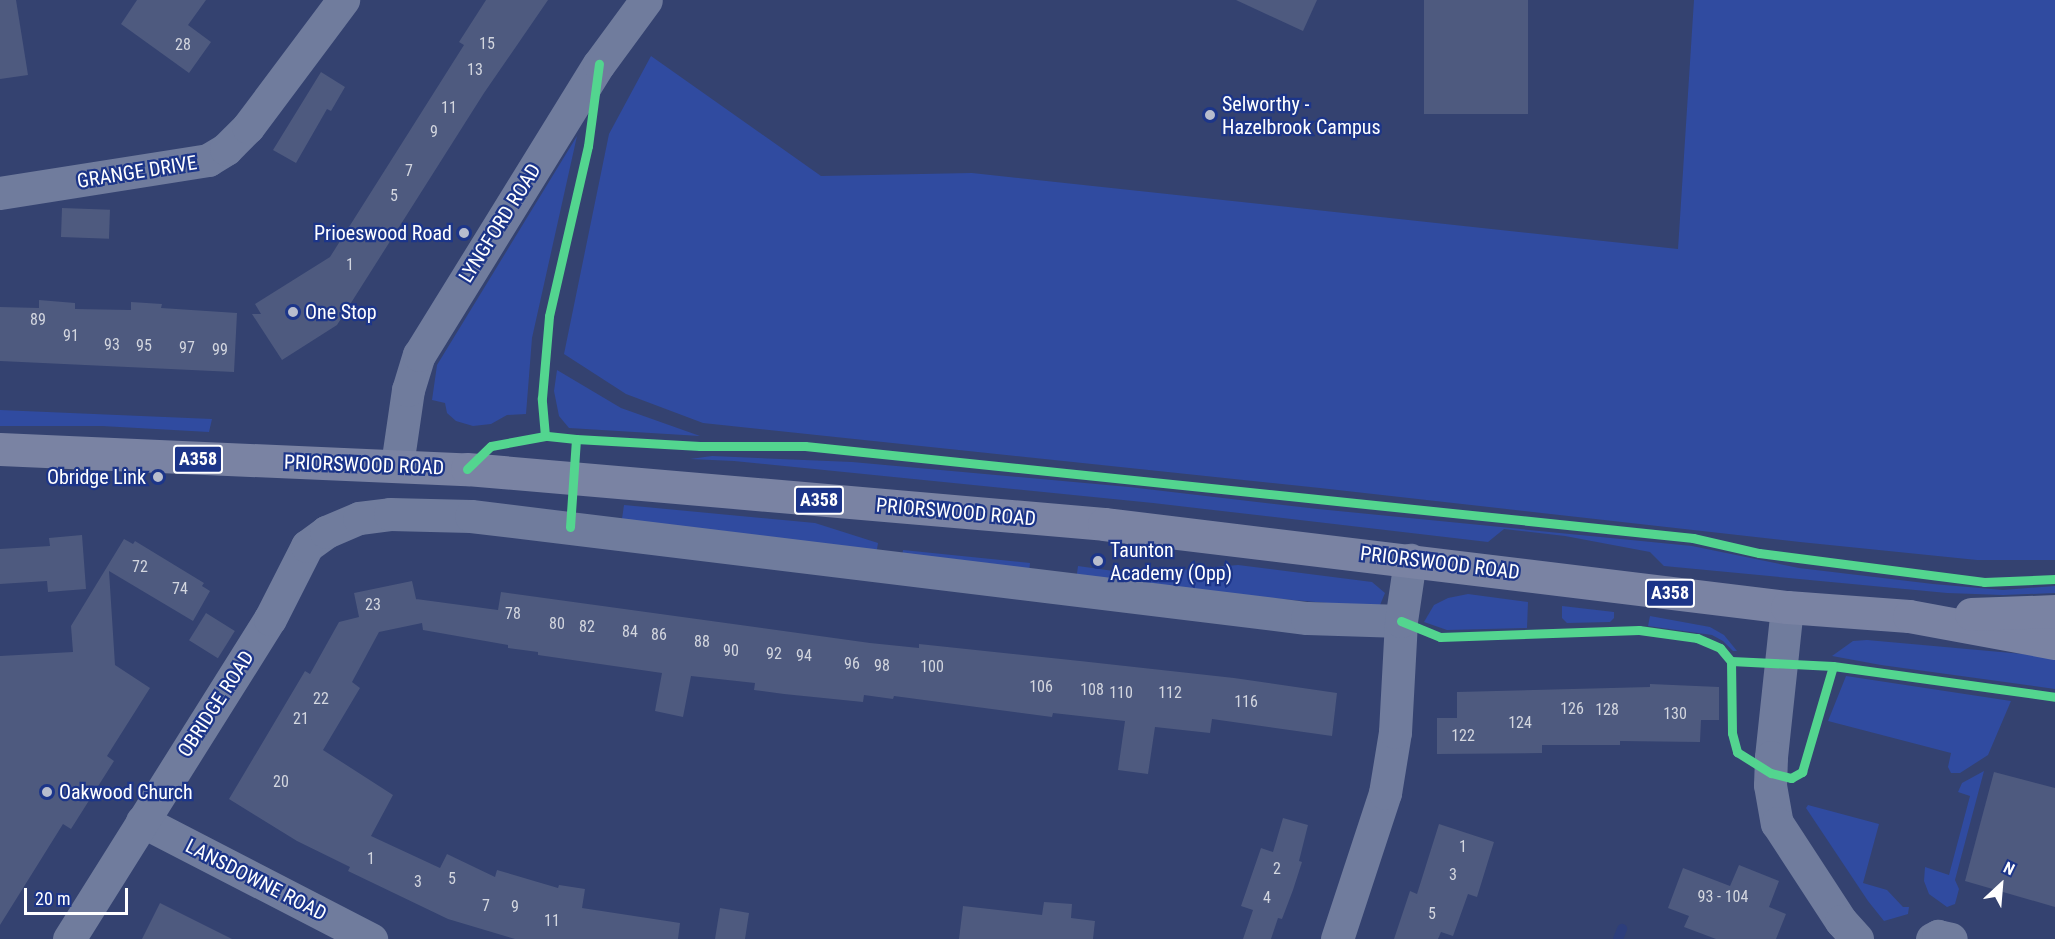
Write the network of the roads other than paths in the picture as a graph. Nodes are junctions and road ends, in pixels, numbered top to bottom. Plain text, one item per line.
1 (344, 0) edge
2 (646, 0) edge
3 (0, 193) edge
4 (0, 449) edge
5 (397, 465) junction
6 (1410, 560) junction
7 (1787, 607) junction
8 (2055, 611) edge
9 (1909, 616) junction
10 (1401, 621) junction
11 (2055, 643) edge
12 (142, 820) junction
13 (1840, 933) edge
14 (69, 939) edge
15 (370, 939) edge
16 (1337, 939) edge
17 (1932, 939) edge
18 (1951, 939) edge

1 - 3 street, GRANGE DRIVE
2 - 5 street, LYNGFORD ROAD
4 - 5 main road, PRIORSWOOD ROAD / A358
5 - 6 main road, PRIORSWOOD ROAD / A358
6 - 7 main road, PRIORSWOOD ROAD / A358
6 - 10 street
7 - 9 main road, PRIORSWOOD ROAD / A358
7 - 13 street
8 - 9 main road, PRIORSWOOD ROAD / A358
9 - 11 main road, PRIORSWOOD ROAD / A358
10 - 12 street, OBRIDGE ROAD
10 - 16 street
12 - 14 street, OBRIDGE ROAD
12 - 15 street, LANSDOWNE ROAD
17 - 18 street

